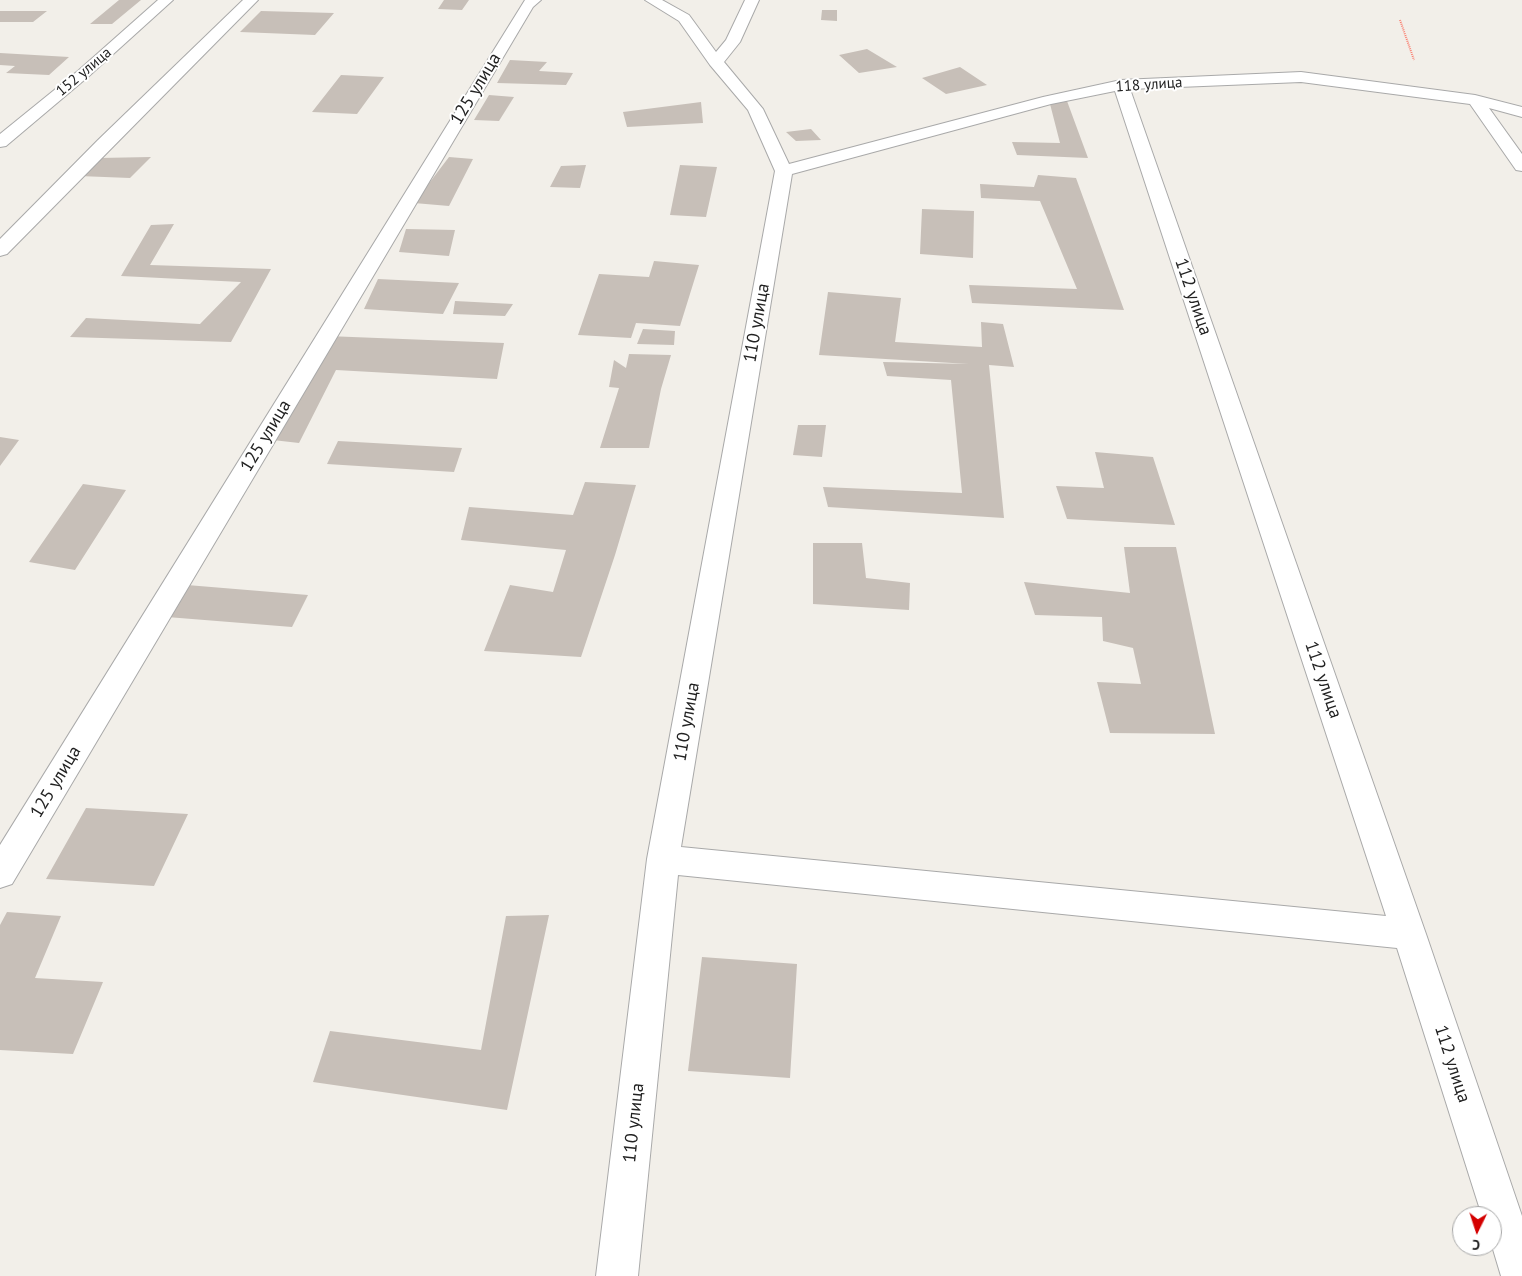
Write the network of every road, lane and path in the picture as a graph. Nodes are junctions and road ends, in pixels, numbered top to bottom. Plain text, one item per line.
1 (166, 0) edge
2 (250, 0) edge
3 (534, 0) edge
4 (652, 0) edge
5 (752, 0) edge
6 (715, 62) junction
7 (1121, 85) junction
8 (1475, 100) junction
9 (1522, 112) edge
10 (0, 142) edge
11 (1522, 166) edge
12 (784, 172) junction
13 (0, 250) edge
14 (663, 859) junction
15 (0, 874) edge
16 (1409, 934) junction
17 (617, 1276) edge
18 (1522, 1276) edge

1 - 10 street, 152 улица
2 - 13 street
3 - 15 street, 125 улица
4 - 6 street
5 - 6 street
6 - 12 street
7 - 8 street, 118 улица
7 - 12 street, 118 улица
7 - 16 street, 112 улица
8 - 9 street, 118 улица
8 - 11 street
12 - 14 street, 110 улица
14 - 16 street
14 - 17 street, 110 улица
16 - 18 street, 112 улица

